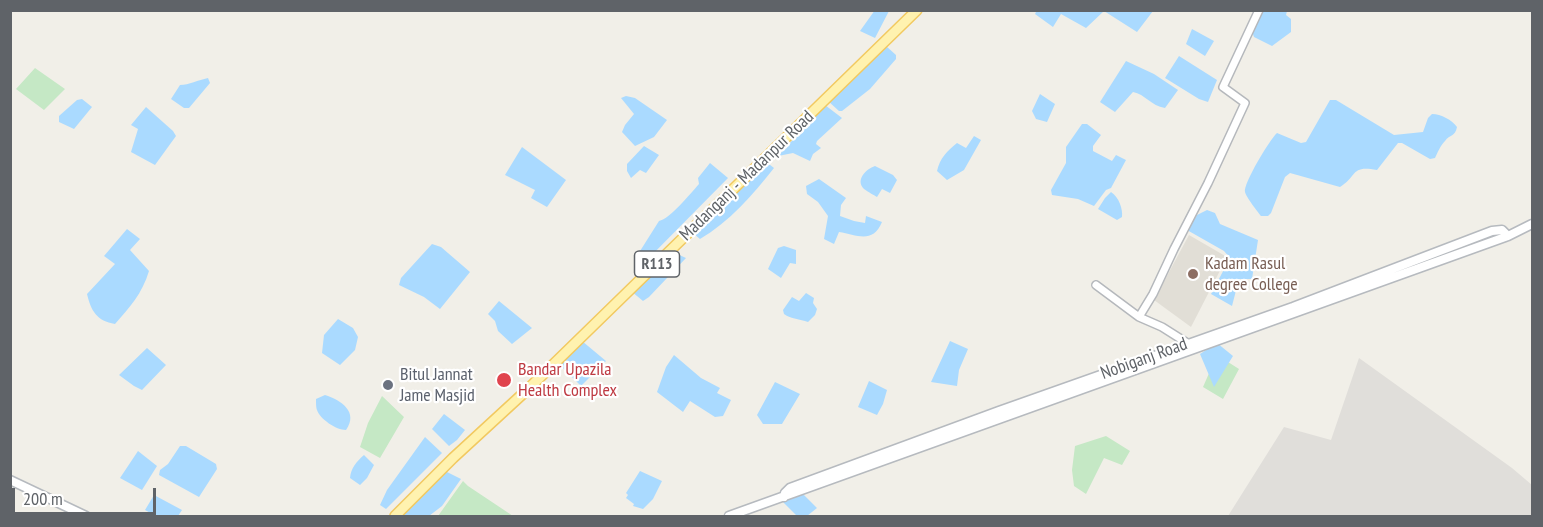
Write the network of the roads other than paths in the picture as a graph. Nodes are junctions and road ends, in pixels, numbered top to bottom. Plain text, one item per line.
1 (917, 10) edge
2 (1259, 10) edge
3 (1533, 224) edge
4 (1096, 285) dead end
5 (1139, 317) junction
6 (1191, 345) junction
7 (10, 480) edge
8 (86, 516) edge
9 (395, 516) edge
10 (729, 516) edge

1 - 9 main road, Madanganj - Madanpur Road / R113
2 - 5 street
3 - 6 main road, Nobiganj Road
4 - 5 street
5 - 6 street
6 - 10 main road, Nobiganj Road
7 - 8 main road

